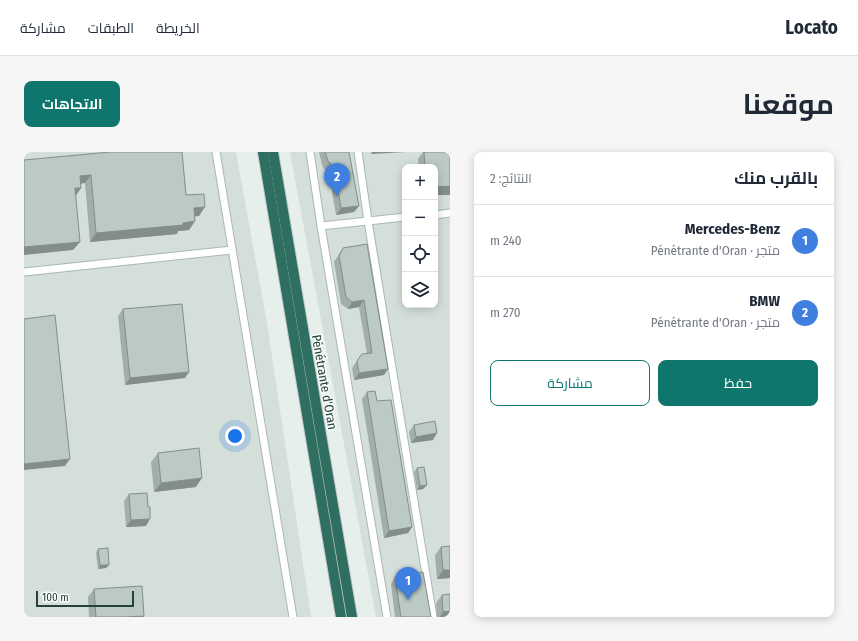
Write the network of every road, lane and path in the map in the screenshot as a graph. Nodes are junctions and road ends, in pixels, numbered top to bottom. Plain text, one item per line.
1 (216, 152) edge
2 (263, 152) edge
3 (272, 152) edge
4 (310, 152) edge
5 (358, 152) edge
6 (450, 213) edge
7 (438, 215) edge
8 (402, 217) edge
9 (368, 221) junction
10 (320, 226) junction
11 (232, 250) junction
12 (24, 272) edge
13 (293, 617) edge
14 (341, 617) edge
15 (352, 617) edge
16 (387, 617) edge
17 (433, 617) edge

1 - 11 street
2 - 14 highway, Pénétrante d'Oran
3 - 15 highway, Pénétrante d'Oran
4 - 10 street
5 - 9 street
6 - 7 street
8 - 9 street
9 - 10 street
9 - 17 street
10 - 16 street
11 - 12 street
11 - 13 street

